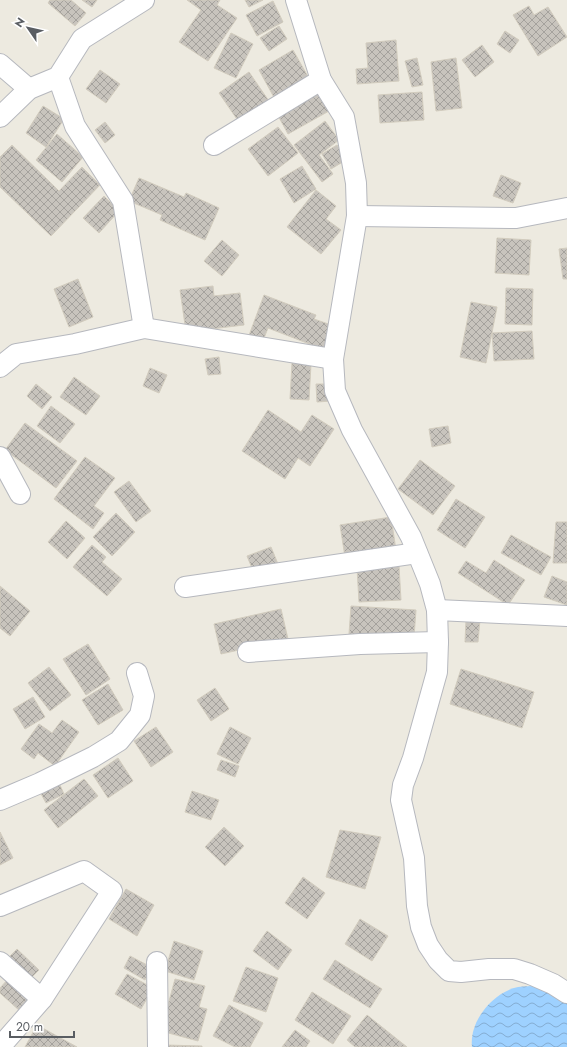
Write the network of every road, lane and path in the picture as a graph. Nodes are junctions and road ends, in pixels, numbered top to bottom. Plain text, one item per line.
1 (144, 0) edge
2 (296, 0) edge
3 (0, 64) edge
4 (58, 77) junction
5 (321, 80) junction
6 (29, 89) junction
7 (0, 117) edge
8 (214, 145) dead end
9 (567, 208) edge
10 (357, 216) junction
11 (144, 328) junction
12 (333, 359) junction
13 (0, 367) edge
14 (0, 457) edge
15 (20, 494) dead end
16 (417, 553) junction
17 (185, 587) dead end
18 (436, 610) junction
19 (567, 616) edge
20 (438, 642) junction
21 (248, 652) dead end
22 (137, 674) dead end
23 (0, 800) edge
24 (0, 906) edge
25 (0, 962) edge
26 (157, 962) dead end
27 (567, 993) edge
28 (42, 999) junction
29 (0, 1047) edge
30 (158, 1047) edge

1 - 4 street
2 - 5 street
3 - 6 street
4 - 6 street
4 - 11 street
5 - 8 street
5 - 10 street
6 - 7 street
9 - 10 street
10 - 12 street
11 - 12 street
11 - 13 street
12 - 16 street
14 - 15 street
16 - 17 street
16 - 18 street
18 - 19 street
18 - 20 street
20 - 21 street
20 - 27 street
22 - 23 street
24 - 28 street
25 - 28 street
26 - 30 street
28 - 29 street

